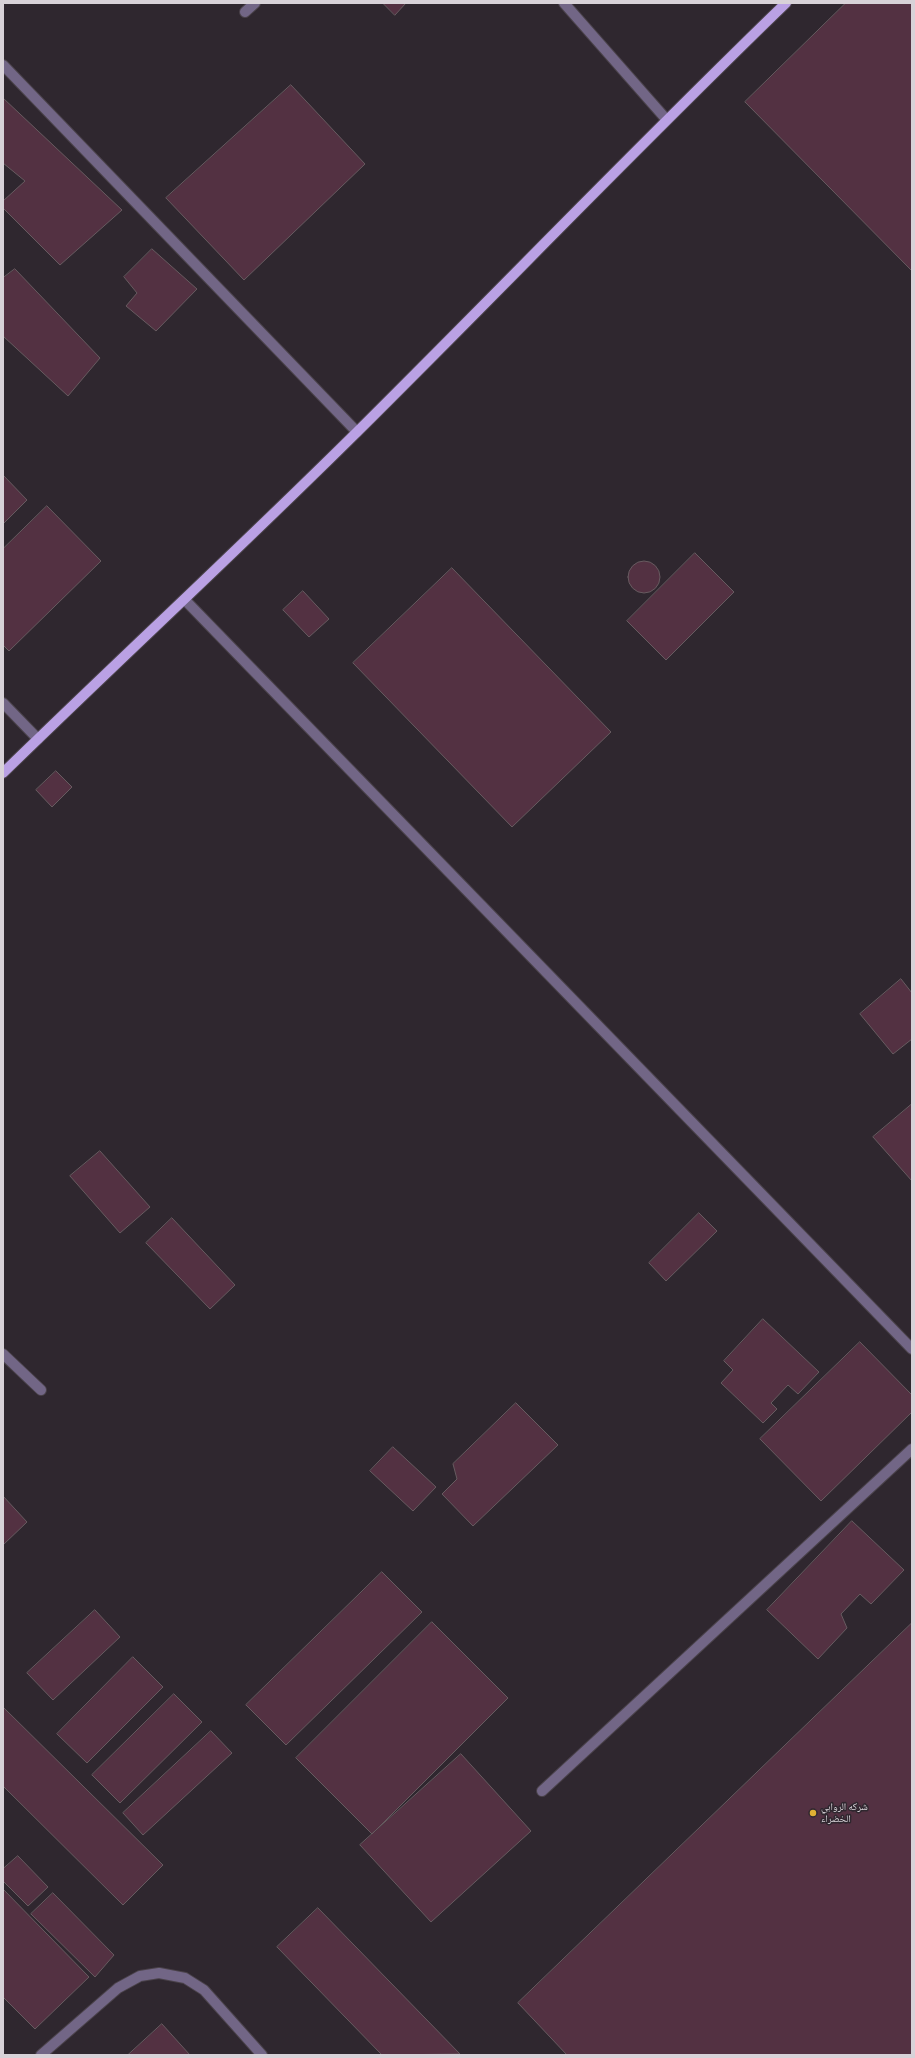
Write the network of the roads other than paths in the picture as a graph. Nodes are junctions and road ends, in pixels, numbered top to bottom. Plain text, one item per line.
1 (255, 3) edge
2 (564, 3) edge
3 (786, 3) edge
4 (245, 12) dead end
5 (3, 65) edge
6 (666, 118) junction
7 (357, 432) junction
8 (185, 600) junction
9 (3, 703) edge
10 (38, 739) junction
11 (3, 773) edge
12 (912, 1349) edge
13 (3, 1354) edge
14 (41, 1390) dead end
15 (912, 1449) edge
16 (542, 1791) dead end
17 (41, 2055) edge
18 (262, 2055) edge

1 - 4 street
2 - 6 street
3 - 6 main road
5 - 7 street
6 - 7 main road
7 - 8 main road
8 - 10 main road
8 - 12 street
9 - 10 street
10 - 11 main road
13 - 14 street
15 - 16 street
17 - 18 street

